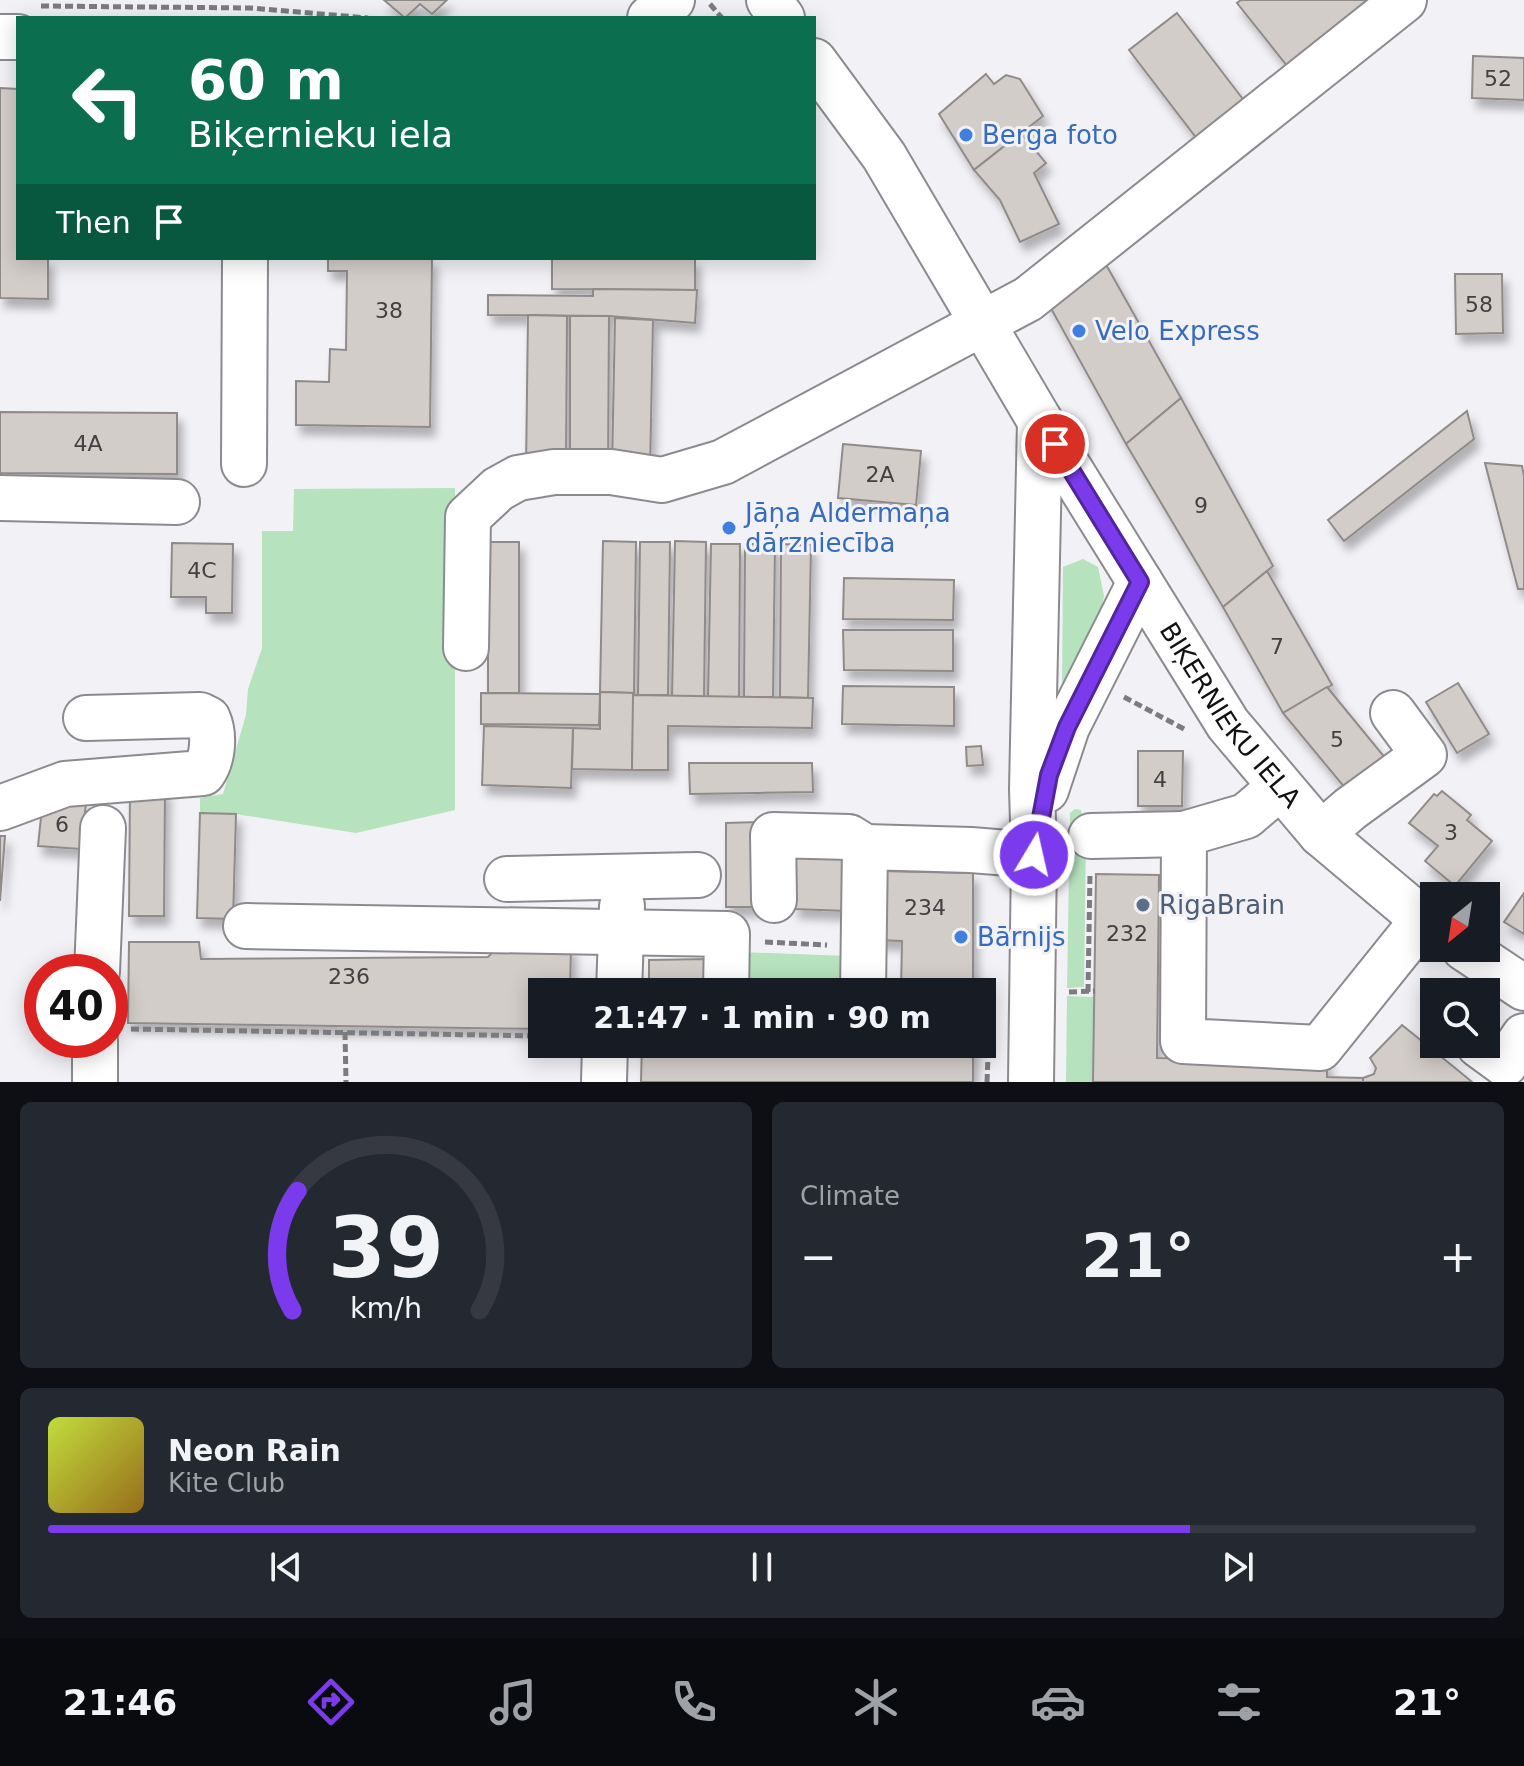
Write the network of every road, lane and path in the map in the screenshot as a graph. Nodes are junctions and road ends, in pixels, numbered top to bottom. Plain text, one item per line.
1 (672, 0) edge
2 (707, 0) edge
3 (1404, 0) edge
4 (122, 16) edge
5 (345, 16) edge
6 (652, 16) edge
7 (720, 16) edge
8 (816, 64) edge
9 (245, 260) edge
10 (984, 325) junction
11 (1040, 421) junction
12 (244, 464) dead end
13 (0, 498) edge
14 (177, 502) dead end
15 (1140, 582) junction
16 (466, 648) dead end
17 (1113, 691) dead end
18 (1393, 713) dead end
19 (86, 718) dead end
20 (1195, 735) dead end
21 (1280, 787) junction
22 (0, 808) edge
23 (103, 828) dead end
24 (1184, 834) junction
25 (1321, 834) junction
26 (1091, 836) dead end
27 (865, 847) junction
28 (1034, 851) junction
29 (698, 875) dead end
30 (623, 876) junction
31 (507, 879) dead end
32 (774, 900) dead end
33 (1420, 918) edge
34 (246, 926) dead end
35 (621, 933) junction
36 (727, 934) junction
37 (1420, 934) edge
38 (864, 947) junction
39 (98, 954) edge
40 (1485, 962) edge
41 (991, 975) dead end
42 (619, 978) edge
43 (726, 978) edge
44 (863, 978) edge
45 (1524, 988) edge
46 (1095, 991) dead end
47 (1064, 992) dead end
48 (345, 1032) junction
49 (128, 1034) edge
50 (528, 1036) edge
51 (1524, 1036) edge
52 (102, 1058) edge
53 (605, 1058) edge
54 (1497, 1058) edge
55 (95, 1082) edge
56 (346, 1082) edge
57 (604, 1082) edge
58 (987, 1082) edge
59 (1031, 1082) edge

1 - 6 street
2 - 7 path
3 - 10 street
4 - 5 path
8 - 10 street, BIĶERNIEKU IELA
9 - 12 street
10 - 11 street, BIĶERNIEKU IELA
10 - 16 street
11 - 15 street, BIĶERNIEKU IELA
11 - 28 street
13 - 14 street
15 - 21 street, BIĶERNIEKU IELA
15 - 28 street
17 - 20 path
18 - 25 street
19 - 22 street
21 - 24 street
21 - 25 street, BIĶERNIEKU IELA
23 - 39 street
24 - 26 street
24 - 37 street
25 - 33 street, BIĶERNIEKU IELA
27 - 28 street
27 - 32 street
27 - 38 street
28 - 59 street
29 - 30 street
30 - 31 street
30 - 35 street
34 - 35 street
35 - 36 street
35 - 42 street
36 - 38 path
36 - 43 street
38 - 44 street
40 - 45 street
41 - 58 path
46 - 47 path
48 - 49 path
48 - 50 path
48 - 56 path
51 - 54 street
52 - 55 street
53 - 57 street

